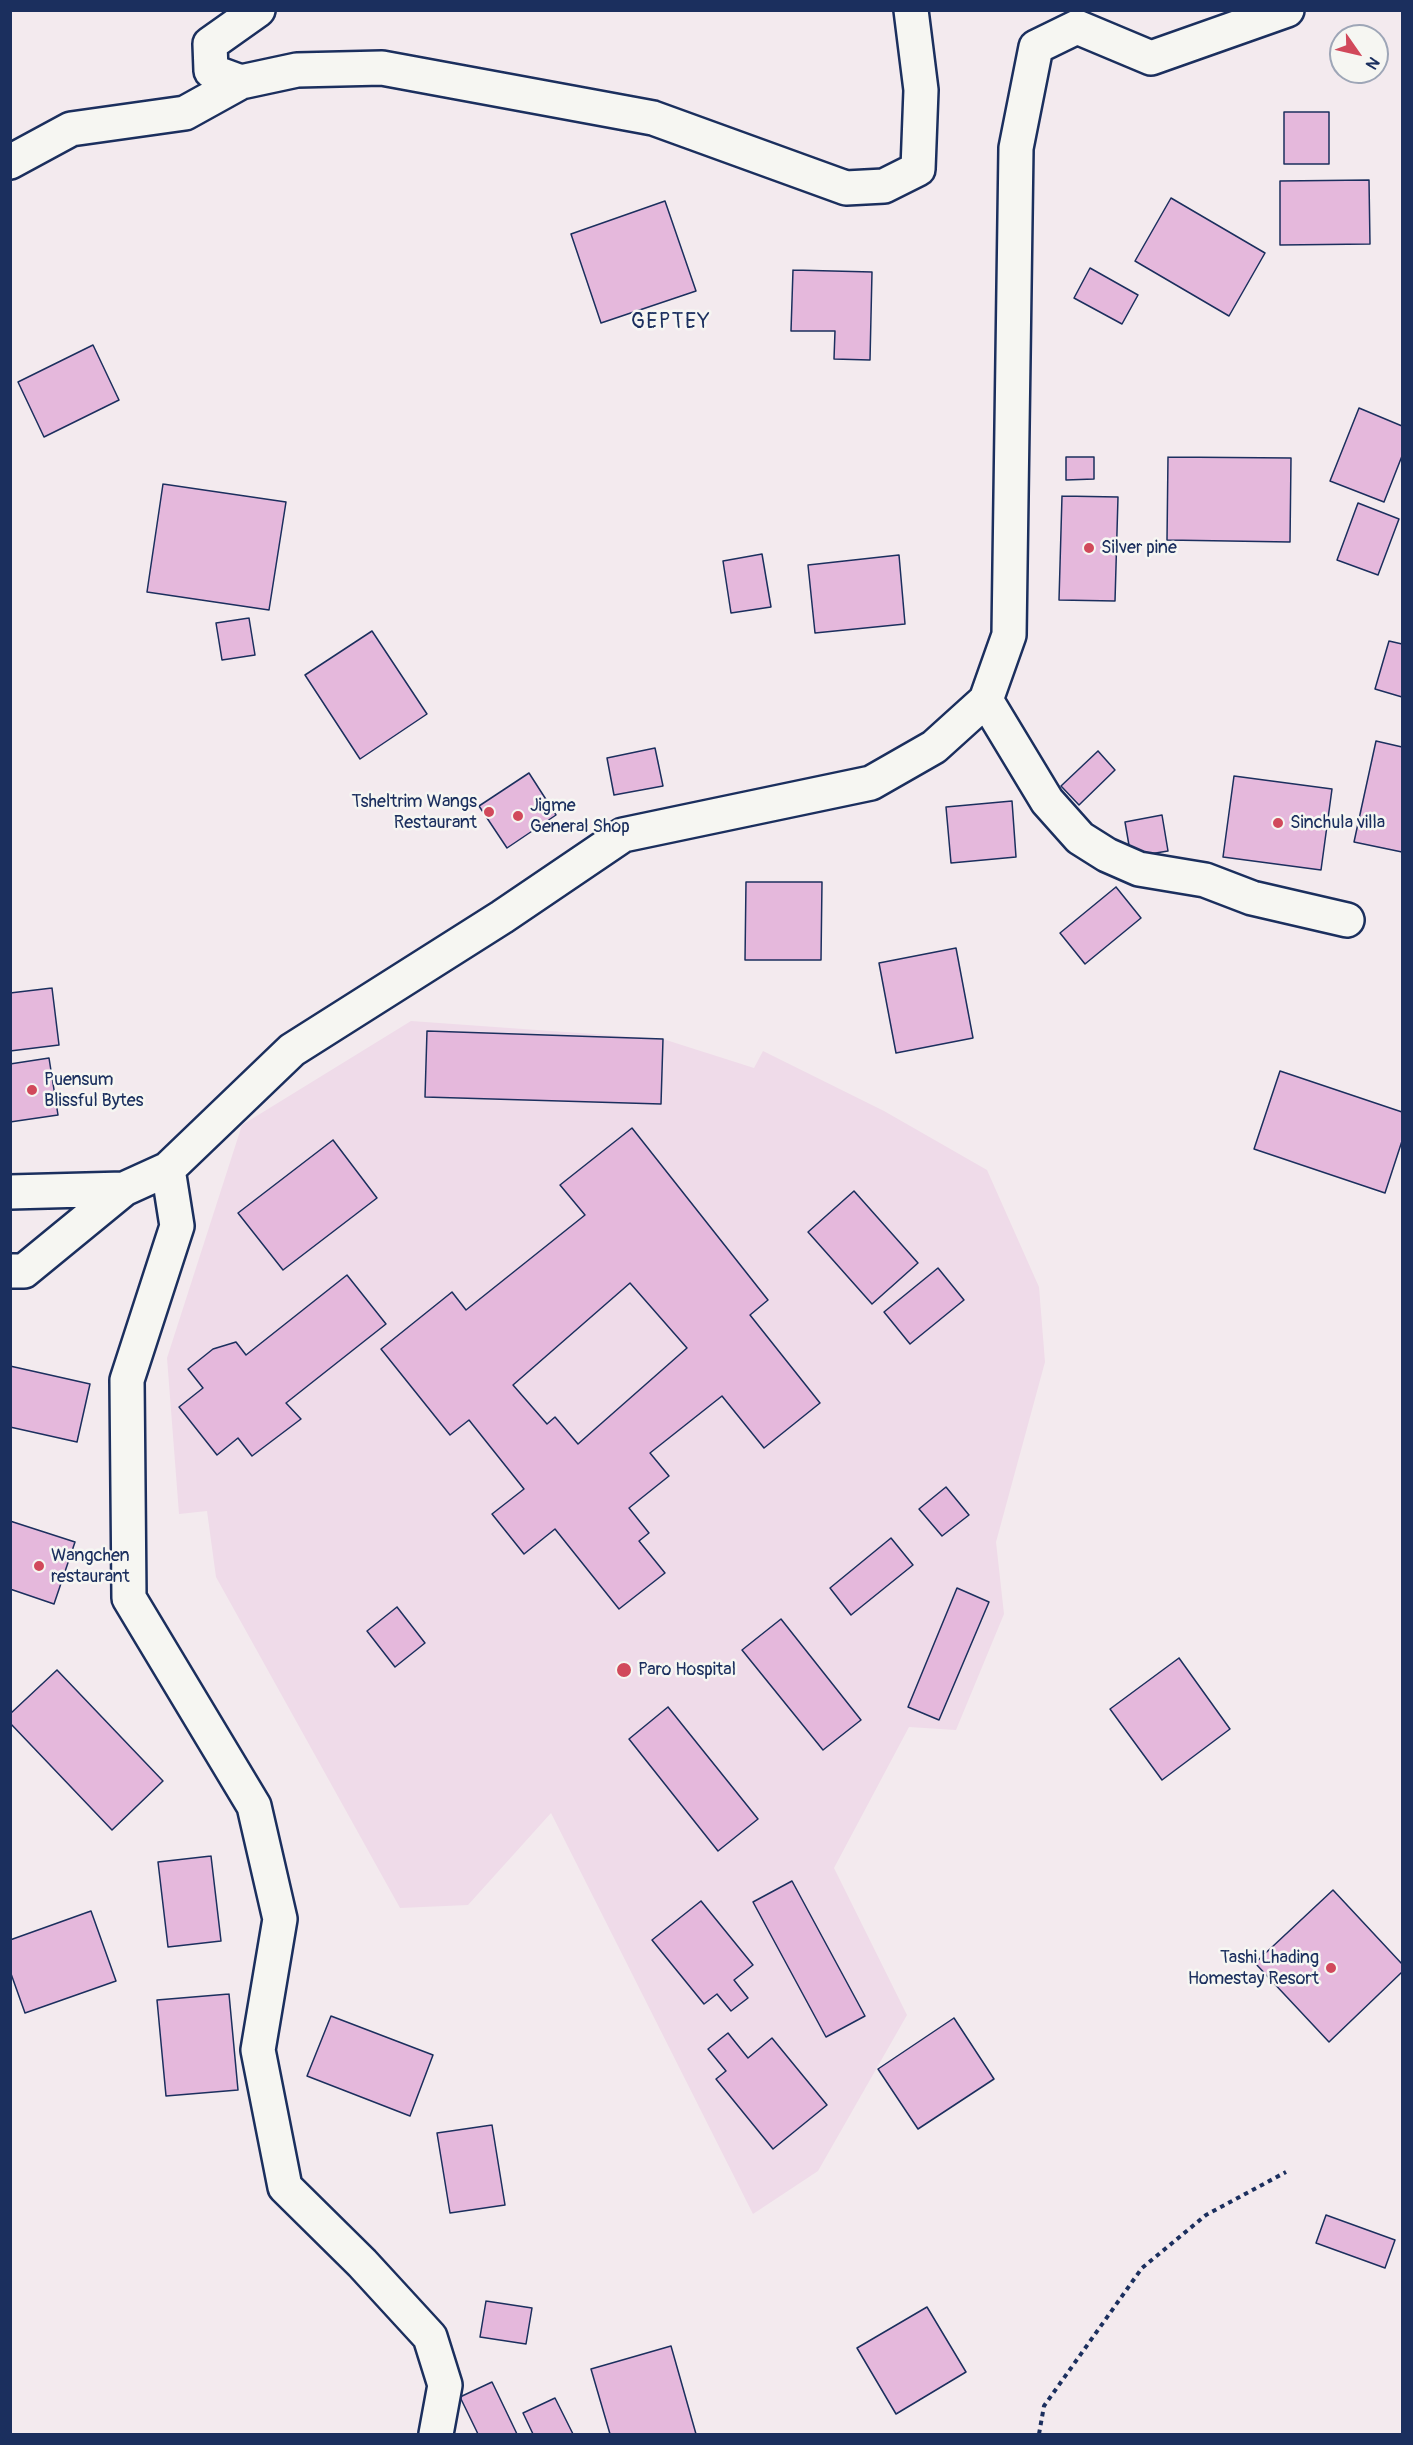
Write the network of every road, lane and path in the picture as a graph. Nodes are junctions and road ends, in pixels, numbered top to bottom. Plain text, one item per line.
1 (258, 10) edge
2 (911, 10) edge
3 (1287, 10) edge
4 (241, 82) junction
5 (10, 162) edge
6 (986, 700) junction
7 (1347, 920) dead end
8 (168, 1168) junction
9 (124, 1189) junction
10 (10, 1192) edge
11 (10, 1271) edge
12 (1286, 2172) dead end
13 (436, 2434) edge
14 (1039, 2434) edge

1 - 4 street
2 - 4 street
3 - 6 street
4 - 5 street
6 - 7 street
6 - 8 street
8 - 9 street
8 - 13 street
9 - 10 street
9 - 11 street
12 - 14 path

